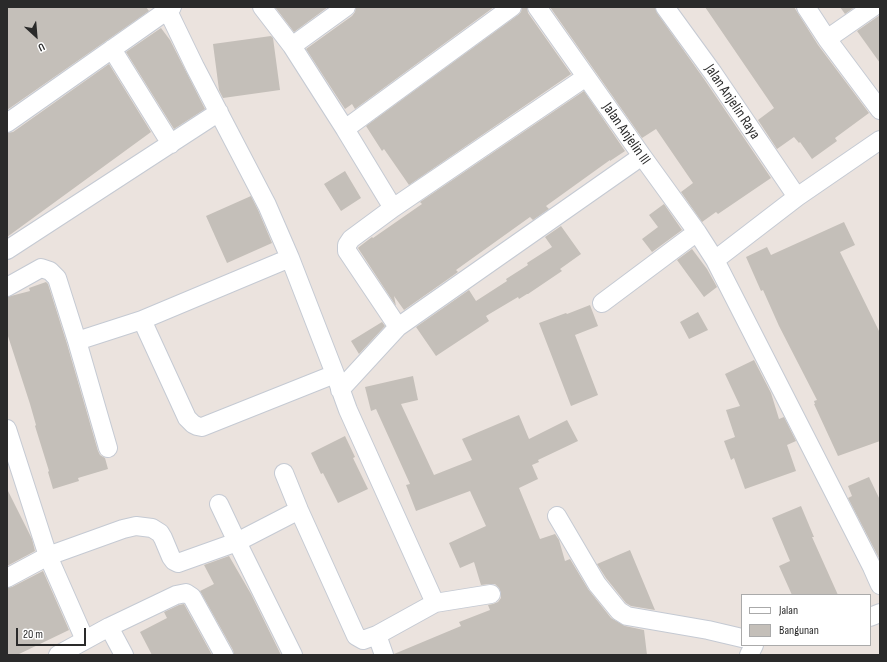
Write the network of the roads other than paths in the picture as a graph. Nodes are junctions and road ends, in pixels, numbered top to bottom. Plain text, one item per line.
1 (262, 7) edge
2 (346, 7) edge
3 (512, 7) edge
4 (537, 7) edge
5 (665, 7) edge
6 (806, 7) edge
7 (873, 7) edge
8 (168, 8) edge
9 (827, 39) junction
10 (292, 46) junction
11 (112, 49) junction
12 (586, 77) junction
13 (880, 110) edge
14 (219, 112) junction
15 (7, 123) edge
16 (345, 129) junction
17 (880, 140) edge
18 (171, 144) junction
19 (642, 156) junction
20 (797, 198) junction
21 (393, 208) junction
22 (697, 232) junction
23 (7, 250) edge
24 (290, 258) junction
25 (715, 260) junction
26 (7, 287) edge
27 (602, 303) dead end
28 (142, 320) junction
29 (398, 327) junction
30 (77, 341) junction
31 (338, 382) junction
32 (7, 428) edge
33 (108, 448) dead end
34 (284, 473) dead end
35 (219, 504) dead end
36 (299, 510) junction
37 (557, 516) dead end
38 (237, 542) junction
39 (48, 556) junction
40 (876, 566) edge
41 (7, 578) edge
42 (880, 585) edge
43 (491, 594) dead end
44 (435, 603) junction
45 (109, 627) junction
46 (377, 635) junction
47 (741, 638) edge
48 (85, 640) junction
49 (754, 646) edge
50 (58, 655) edge
51 (124, 655) edge
52 (224, 655) edge
53 (293, 655) edge
54 (384, 655) edge
55 (749, 655) edge

1 - 10 street
2 - 10 street
3 - 16 street
4 - 12 street, Jalan Anjelin III
5 - 20 street, Jalan Anjelin Raya
6 - 9 street
7 - 9 street
8 - 11 street
8 - 14 street
9 - 13 street
10 - 16 street
11 - 15 street
11 - 18 street
12 - 19 street, Jalan Anjelin III
12 - 21 street
14 - 18 street
14 - 24 street
16 - 21 street
17 - 20 street
18 - 23 street
19 - 22 street, Jalan Anjelin III
19 - 29 street
20 - 25 street
21 - 29 street
22 - 25 street, Jalan Anjelin III
22 - 27 street
24 - 28 street
24 - 31 street
25 - 40 street, Jalan Anjelin III
26 - 30 street
28 - 30 street
28 - 31 street
29 - 31 street
30 - 33 street
31 - 44 street
32 - 39 street
34 - 36 street
35 - 38 street
36 - 38 street
36 - 46 street
37 - 47 street
38 - 39 street
38 - 53 street
39 - 41 street
39 - 48 street
40 - 42 street, Jalan Anjelin III
43 - 44 street
44 - 46 street
45 - 48 street
45 - 51 street
45 - 52 street
46 - 54 street
48 - 50 street
49 - 55 street

